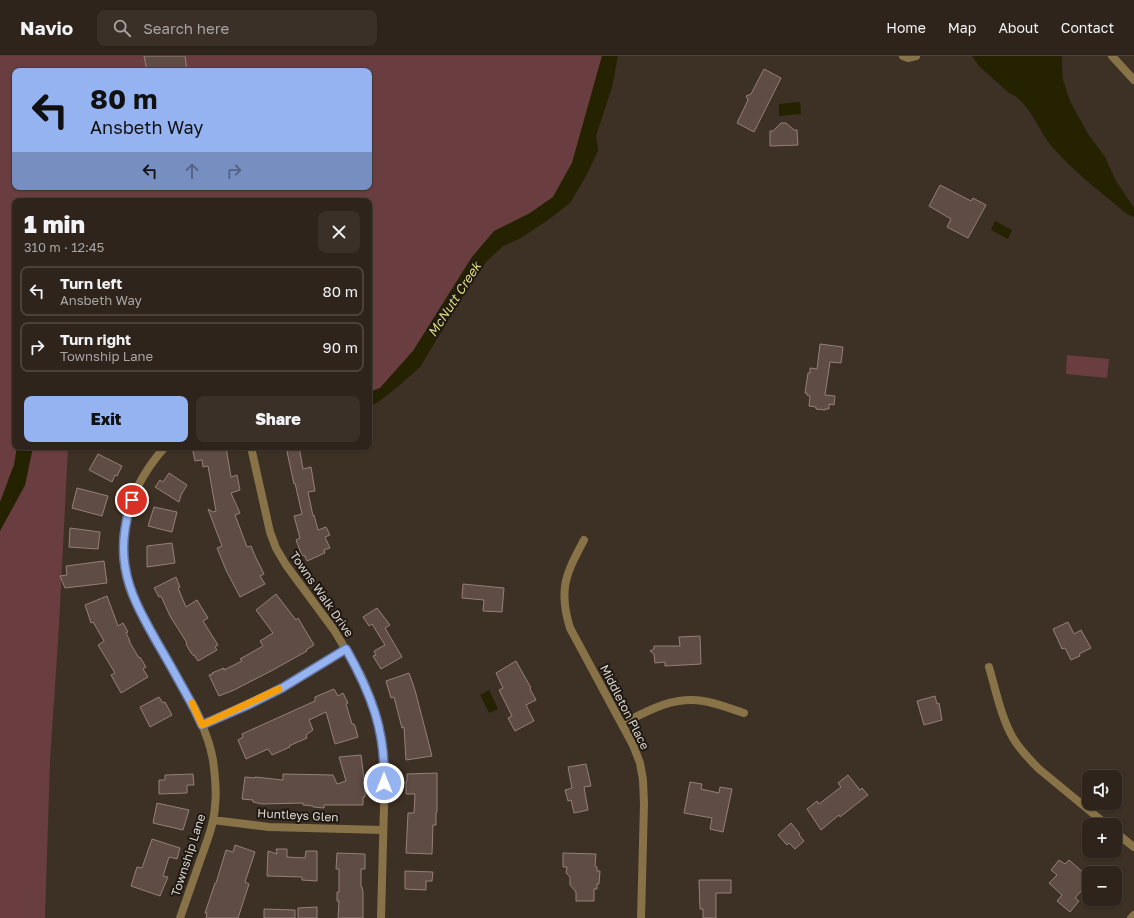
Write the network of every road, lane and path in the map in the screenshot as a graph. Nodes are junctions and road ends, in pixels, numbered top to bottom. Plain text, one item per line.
1 (903, 56) edge
2 (916, 56) edge
3 (1112, 56) edge
4 (1134, 80) edge
5 (161, 450) edge
6 (252, 450) edge
7 (584, 540) dead end
8 (346, 649) junction
9 (989, 667) dead end
10 (744, 713) dead end
11 (622, 724) junction
12 (202, 725) junction
13 (1098, 818) edge
14 (213, 820) junction
15 (383, 830) junction
16 (1122, 838) edge
17 (1134, 847) edge
18 (1134, 915) edge
19 (180, 918) edge
20 (381, 918) edge
21 (641, 918) edge
22 (1132, 918) edge

1 - 2 street
3 - 4 street
5 - 12 street, Township Lane
6 - 8 street, Towns Walk Drive
7 - 11 street, Middleton Place
8 - 12 street
8 - 15 street, Towns Walk Drive
9 - 13 street
10 - 11 street
11 - 21 street, Middleton Place
12 - 14 street, Township Lane
14 - 15 street, Huntleys Glen
14 - 19 street, Township Lane
15 - 20 street, Towns Walk Drive
16 - 17 street
18 - 22 street

